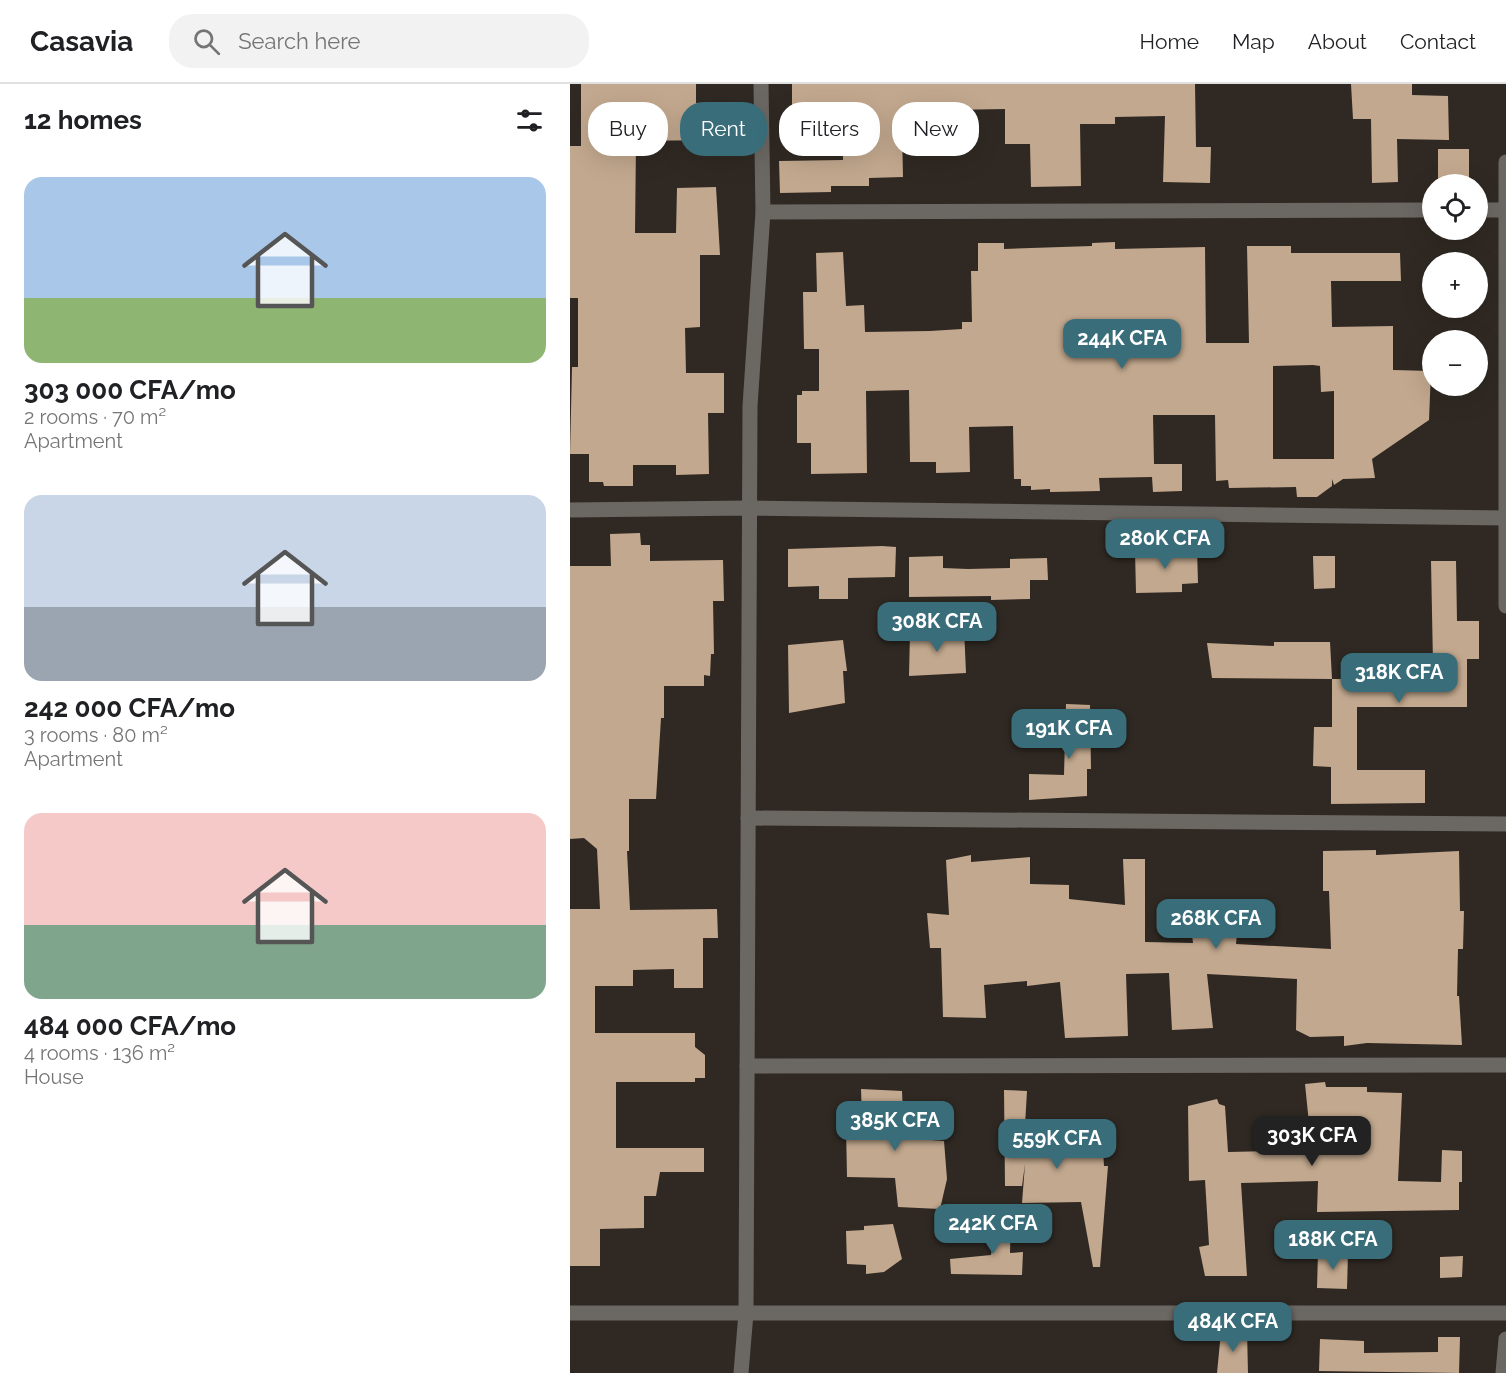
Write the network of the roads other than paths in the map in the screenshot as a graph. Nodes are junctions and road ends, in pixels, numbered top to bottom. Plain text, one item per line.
1 (761, 84) edge
2 (1506, 162) edge
3 (1422, 210) edge
4 (1488, 210) edge
5 (1506, 210) edge
6 (763, 212) junction
7 (749, 508) junction
8 (570, 510) edge
9 (1505, 518) edge
10 (1506, 606) edge
11 (748, 818) junction
12 (1506, 824) edge
13 (1506, 1065) edge
14 (747, 1066) junction
15 (570, 1313) edge
16 (746, 1313) junction
17 (1506, 1313) edge
18 (1506, 1340) edge
19 (741, 1373) edge
20 (1503, 1373) edge

1 - 6 street
2 - 5 street
3 - 6 street
4 - 5 street
5 - 9 street
6 - 7 street
7 - 8 street
7 - 9 street
7 - 11 street
9 - 10 street
11 - 12 street
11 - 14 street
13 - 14 street
14 - 16 street
15 - 16 street
16 - 17 street
16 - 19 street
18 - 20 street

